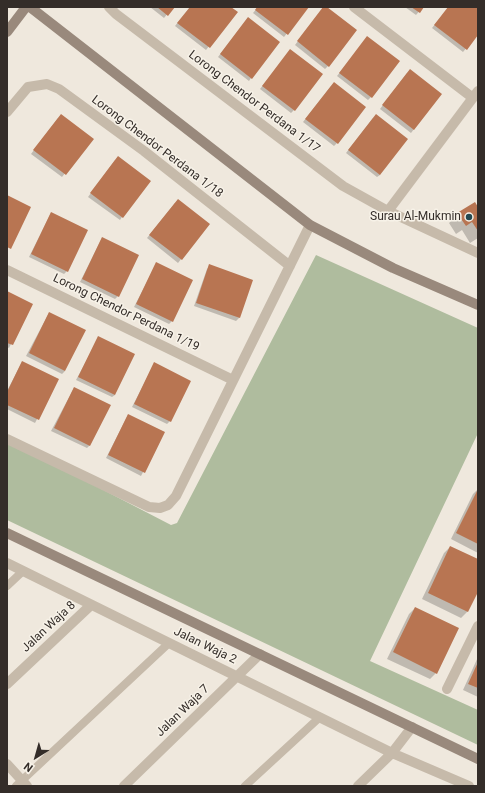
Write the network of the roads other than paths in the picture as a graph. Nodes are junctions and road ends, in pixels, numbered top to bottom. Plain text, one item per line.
1 (26, 7) edge
2 (30, 7) edge
3 (109, 7) edge
4 (354, 7) edge
5 (7, 32) edge
6 (475, 95) edge
7 (7, 112) edge
8 (388, 211) junction
9 (310, 225) junction
10 (478, 253) edge
11 (290, 266) junction
12 (7, 270) edge
13 (478, 305) edge
14 (233, 380) junction
15 (7, 439) edge
16 (7, 533) edge
17 (7, 564) edge
18 (23, 571) junction
19 (7, 586) edge
20 (91, 605) junction
21 (478, 626) edge
22 (169, 643) junction
23 (260, 654) junction
24 (238, 677) junction
25 (7, 684) edge
26 (447, 689) dead end
27 (320, 717) junction
28 (412, 727) junction
29 (392, 753) junction
30 (478, 759) edge
31 (7, 764) edge
32 (22, 784) edge
33 (124, 786) edge
34 (246, 786) edge
35 (358, 786) edge
36 (469, 786) edge

1 - 5 street
2 - 9 street
3 - 8 street, Lorong Chendor Perdana 1/17
4 - 6 street
6 - 8 street
7 - 11 street, Lorong Chendor Perdana 1/18
8 - 10 street, Lorong Chendor Perdana 1/17
9 - 11 street
9 - 13 street
11 - 14 street
12 - 14 street, Lorong Chendor Perdana 1/19
14 - 15 street
16 - 23 street
17 - 18 street, Jalan Waja 2
18 - 19 lane
18 - 20 street, Jalan Waja 2
20 - 22 street, Jalan Waja 2
20 - 25 street, Jalan Waja 8
21 - 26 street
22 - 24 street, Jalan Waja 2
22 - 32 lane
23 - 24 street, Jalan Waja 7
23 - 28 street
24 - 27 street, Jalan Waja 2
24 - 33 street, Jalan Waja 7
27 - 29 street, Jalan Waja 2
27 - 34 lane
28 - 29 street
28 - 30 street
29 - 35 street
29 - 36 street, Jalan Waja 2
31 - 32 street

